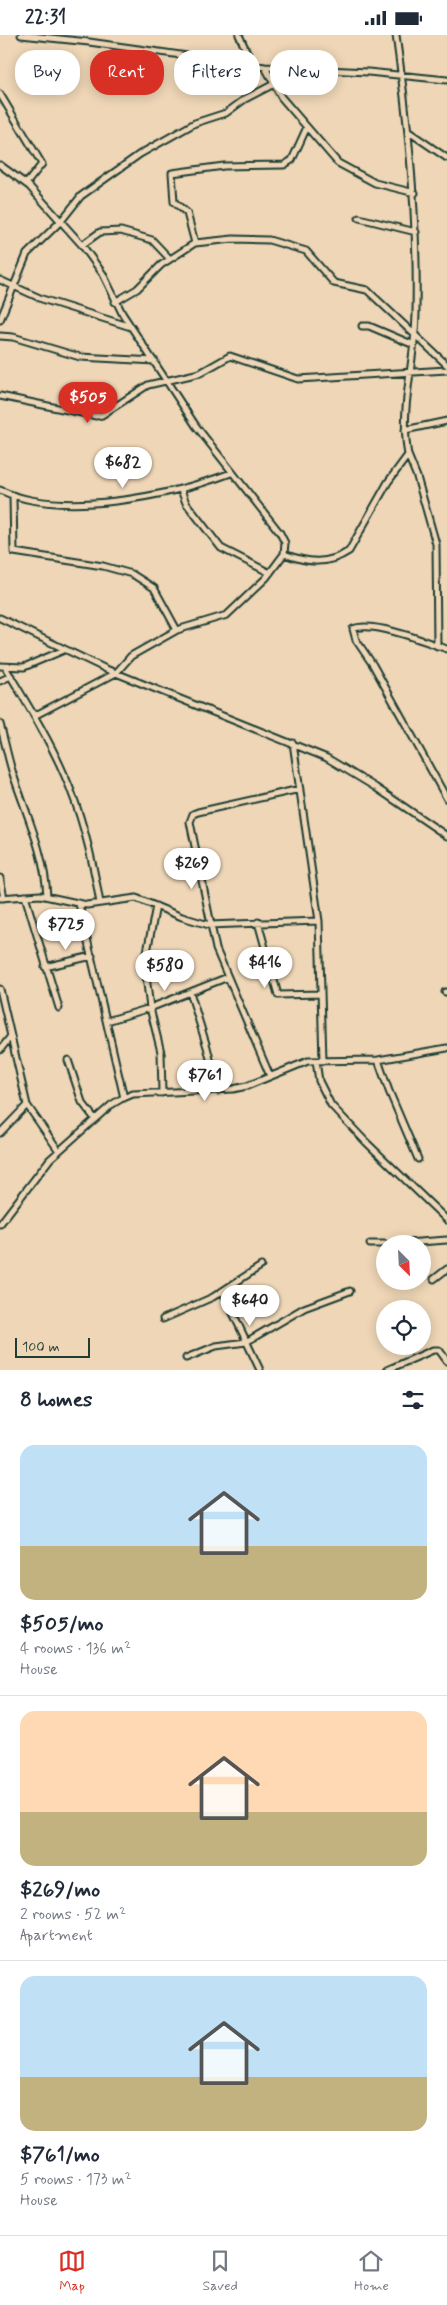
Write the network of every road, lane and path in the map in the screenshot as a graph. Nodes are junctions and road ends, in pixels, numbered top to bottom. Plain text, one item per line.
1 (21, 35) edge
2 (239, 35) edge
3 (396, 35) edge
4 (246, 50) edge
5 (174, 54) edge
6 (260, 66) edge
7 (265, 67) junction
8 (400, 75) junction
9 (270, 76) edge
10 (447, 80) edge
11 (270, 86) edge
12 (0, 94) edge
13 (282, 95) edge
14 (307, 127) junction
15 (409, 132) junction
16 (447, 158) edge
17 (0, 165) edge
18 (26, 184) junction
19 (415, 193) junction
20 (359, 218) dead end
21 (62, 220) junction
22 (416, 232) junction
23 (194, 243) junction
24 (82, 245) junction
25 (170, 259) junction
26 (0, 280) edge
27 (14, 285) junction
28 (115, 301) junction
29 (0, 320) edge
30 (362, 326) dead end
31 (131, 327) junction
32 (0, 336) edge
33 (416, 336) junction
34 (414, 345) junction
35 (155, 361) junction
36 (447, 365) edge
37 (447, 370) edge
38 (410, 374) junction
39 (167, 380) junction
40 (0, 396) edge
41 (447, 421) edge
42 (405, 430) junction
43 (408, 455) junction
44 (231, 473) junction
45 (181, 490) junction
46 (0, 491) edge
47 (13, 497) junction
48 (284, 554) junction
49 (270, 573) junction
50 (0, 618) edge
51 (177, 631) junction
52 (436, 646) junction
53 (447, 649) edge
54 (64, 650) junction
55 (3, 667) edge
56 (116, 673) junction
57 (11, 676) junction
58 (0, 681) edge
59 (34, 716) junction
60 (0, 724) edge
61 (293, 743) junction
62 (300, 789) junction
63 (447, 799) edge
64 (447, 836) edge
65 (0, 878) edge
66 (25, 896) junction
67 (47, 897) junction
68 (2, 898) edge
69 (79, 903) junction
70 (100, 903) junction
71 (156, 906) junction
72 (319, 921) junction
73 (258, 922) junction
74 (209, 925) junction
75 (92, 956) junction
76 (46, 967) junction
77 (228, 977) junction
78 (0, 992) edge
79 (190, 992) junction
80 (321, 994) junction
81 (59, 1008) dead end
82 (150, 1008) junction
83 (108, 1021) junction
84 (11, 1036) junction
85 (447, 1048) edge
86 (0, 1050) edge
87 (68, 1059) dead end
88 (316, 1061) junction
89 (323, 1061) junction
90 (378, 1061) junction
91 (270, 1076) junction
92 (218, 1091) junction
93 (162, 1093) junction
94 (124, 1098) junction
95 (27, 1105) junction
96 (95, 1119) junction
97 (0, 1133) edge
98 (59, 1151) junction
99 (418, 1159) dead end
100 (447, 1220) edge
101 (0, 1224) edge
102 (447, 1240) edge
103 (431, 1241) edge
104 (370, 1244) dead end
105 (376, 1244) edge
106 (262, 1266) dead end
107 (447, 1269) edge
108 (434, 1279) dead end
109 (223, 1291) junction
110 (350, 1291) dead end
111 (163, 1319) dead end
112 (246, 1342) junction
113 (186, 1358) dead end
114 (447, 1361) edge
115 (260, 1370) edge
116 (387, 1370) edge

1 - 5 street
2 - 4 street
3 - 8 street
6 - 7 street
7 - 8 street
7 - 9 street
8 - 10 street
8 - 15 street
11 - 21 street
12 - 18 street
13 - 14 street
14 - 19 street
14 - 23 street
15 - 16 street
15 - 19 street
17 - 18 street
18 - 21 street
19 - 22 street
20 - 22 street
21 - 24 street
21 - 27 street
22 - 33 street
23 - 25 street
23 - 33 street
24 - 25 street
24 - 28 street
25 - 28 street
26 - 27 street
27 - 29 street
27 - 31 street
28 - 31 street
30 - 34 street
31 - 35 street
32 - 35 street
33 - 34 street
33 - 36 street
34 - 38 street
35 - 39 street
37 - 38 street
38 - 39 street
38 - 42 street
39 - 40 street
39 - 44 street
41 - 42 street
42 - 43 street
43 - 48 street
43 - 52 street
44 - 45 street
44 - 48 street
45 - 47 street
45 - 49 street
46 - 47 street
47 - 51 street
48 - 49 street
49 - 51 street
50 - 54 street
51 - 56 street
52 - 53 street
52 - 63 street
54 - 55 street
54 - 56 street
55 - 57 street
56 - 59 street
56 - 61 street
57 - 58 street
57 - 59 street
59 - 70 street
60 - 67 street
61 - 62 street
61 - 64 street
62 - 72 street
62 - 74 street
65 - 68 street
66 - 67 street
66 - 68 street
66 - 76 street
67 - 69 street
69 - 70 street
69 - 75 street
70 - 71 street
71 - 74 street
71 - 82 street
72 - 73 street
72 - 80 street
73 - 74 street
73 - 80 street
74 - 77 street
75 - 76 street
75 - 83 street
76 - 81 street
77 - 79 street
77 - 91 street
78 - 84 street
79 - 82 street
79 - 92 street
80 - 89 street
82 - 83 street
82 - 93 street
83 - 94 street
84 - 86 street
84 - 95 street
85 - 90 street
87 - 96 street
88 - 89 street
88 - 91 street
88 - 100 street
89 - 90 street
90 - 99 street
91 - 92 street
92 - 93 street
93 - 94 street
94 - 96 street
95 - 97 street
95 - 98 street
96 - 98 street
98 - 101 street
102 - 103 street
104 - 105 street
106 - 109 street
107 - 108 street
109 - 111 street
109 - 112 street
110 - 112 street
112 - 113 street
112 - 115 street
114 - 116 street

